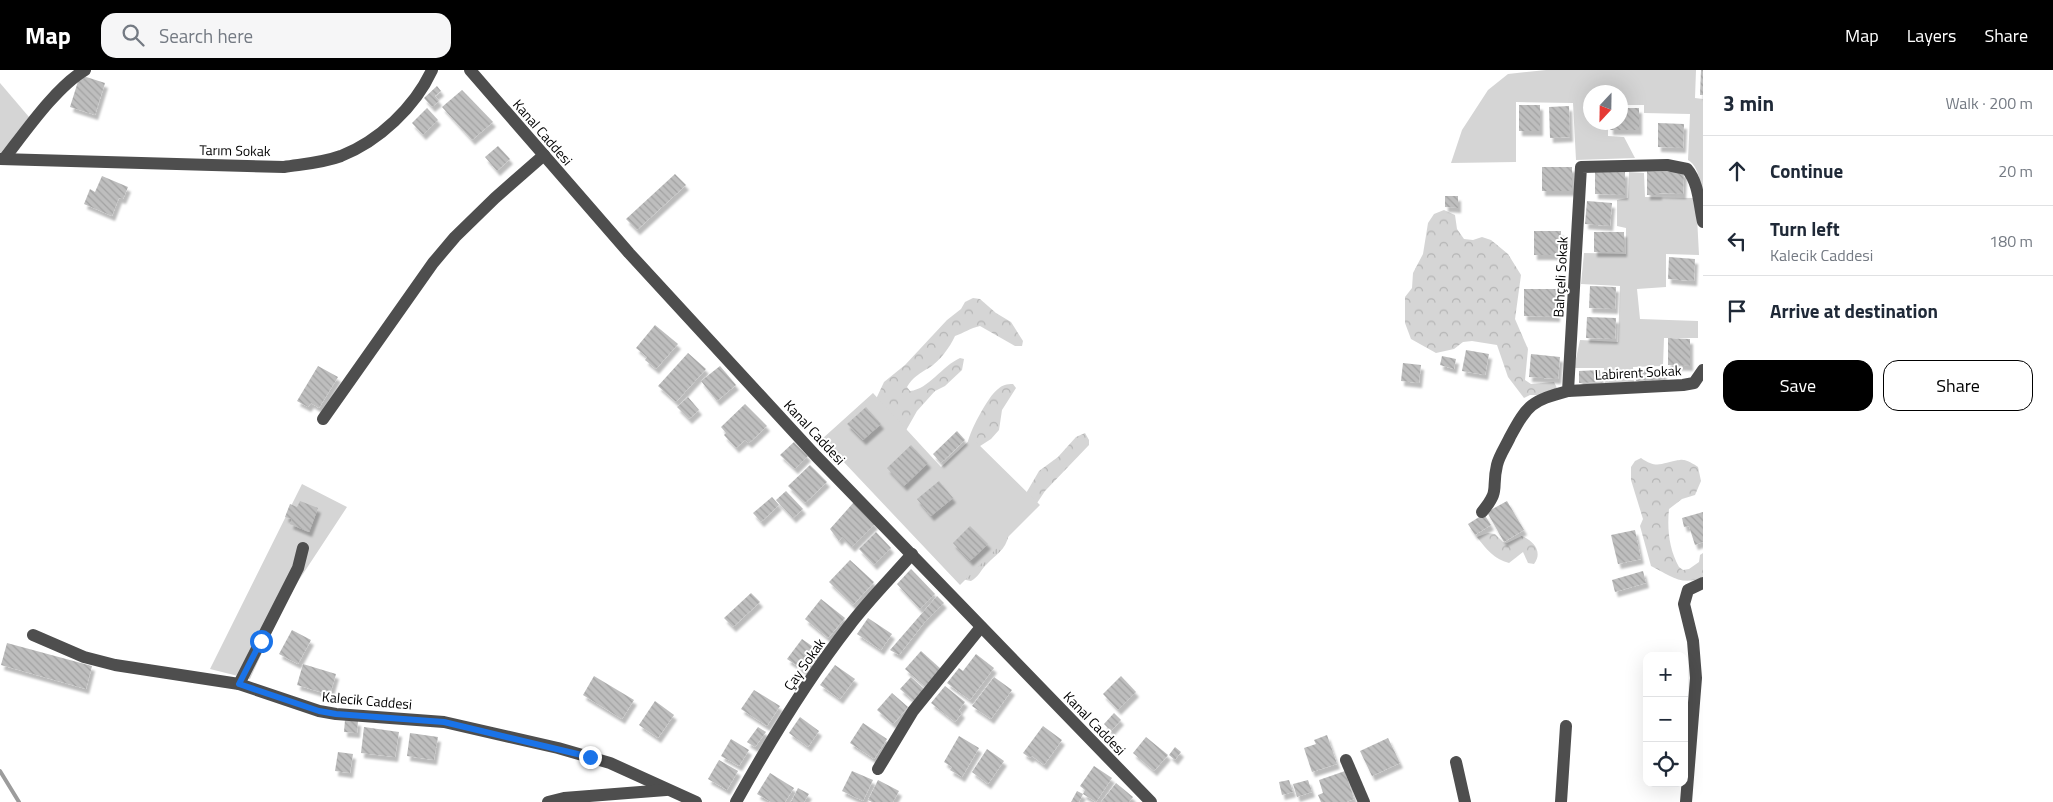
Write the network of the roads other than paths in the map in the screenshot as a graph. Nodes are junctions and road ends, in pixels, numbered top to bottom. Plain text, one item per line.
1 (85, 70) edge
2 (432, 70) edge
3 (470, 70) edge
4 (544, 155) junction
5 (2, 159) edge
6 (1703, 222) edge
7 (1703, 370) edge
8 (1568, 391) junction
9 (323, 419) dead end
10 (1482, 512) dead end
11 (303, 548) dead end
12 (912, 554) junction
13 (1703, 583) edge
14 (981, 626) junction
15 (34, 635) dead end
16 (239, 684) junction
17 (1566, 726) dead end
18 (1346, 760) dead end
19 (1456, 762) dead end
20 (878, 770) dead end
21 (669, 790) junction
22 (548, 802) edge
23 (696, 802) edge
24 (736, 802) edge
25 (1151, 802) edge
26 (1364, 802) edge
27 (1465, 802) edge
28 (1561, 802) edge
29 (1686, 802) edge

1 - 5 street
2 - 5 street, Tarım Sokak
3 - 4 street, Kanal Caddesi
4 - 9 street
4 - 12 street, Kanal Caddesi
6 - 8 street, Bahçeli Sokak
7 - 8 street, Labirent Sokak
8 - 10 street
11 - 16 street
12 - 14 street, Kanal Caddesi
12 - 24 street, Çay Sokak
13 - 29 street
14 - 20 street
14 - 25 street, Kanal Caddesi
15 - 16 street, Kalecik Caddesi
16 - 21 street, Kalecik Caddesi
17 - 28 street
18 - 26 street
19 - 27 street
21 - 22 street
21 - 23 street, Kalecik Caddesi

